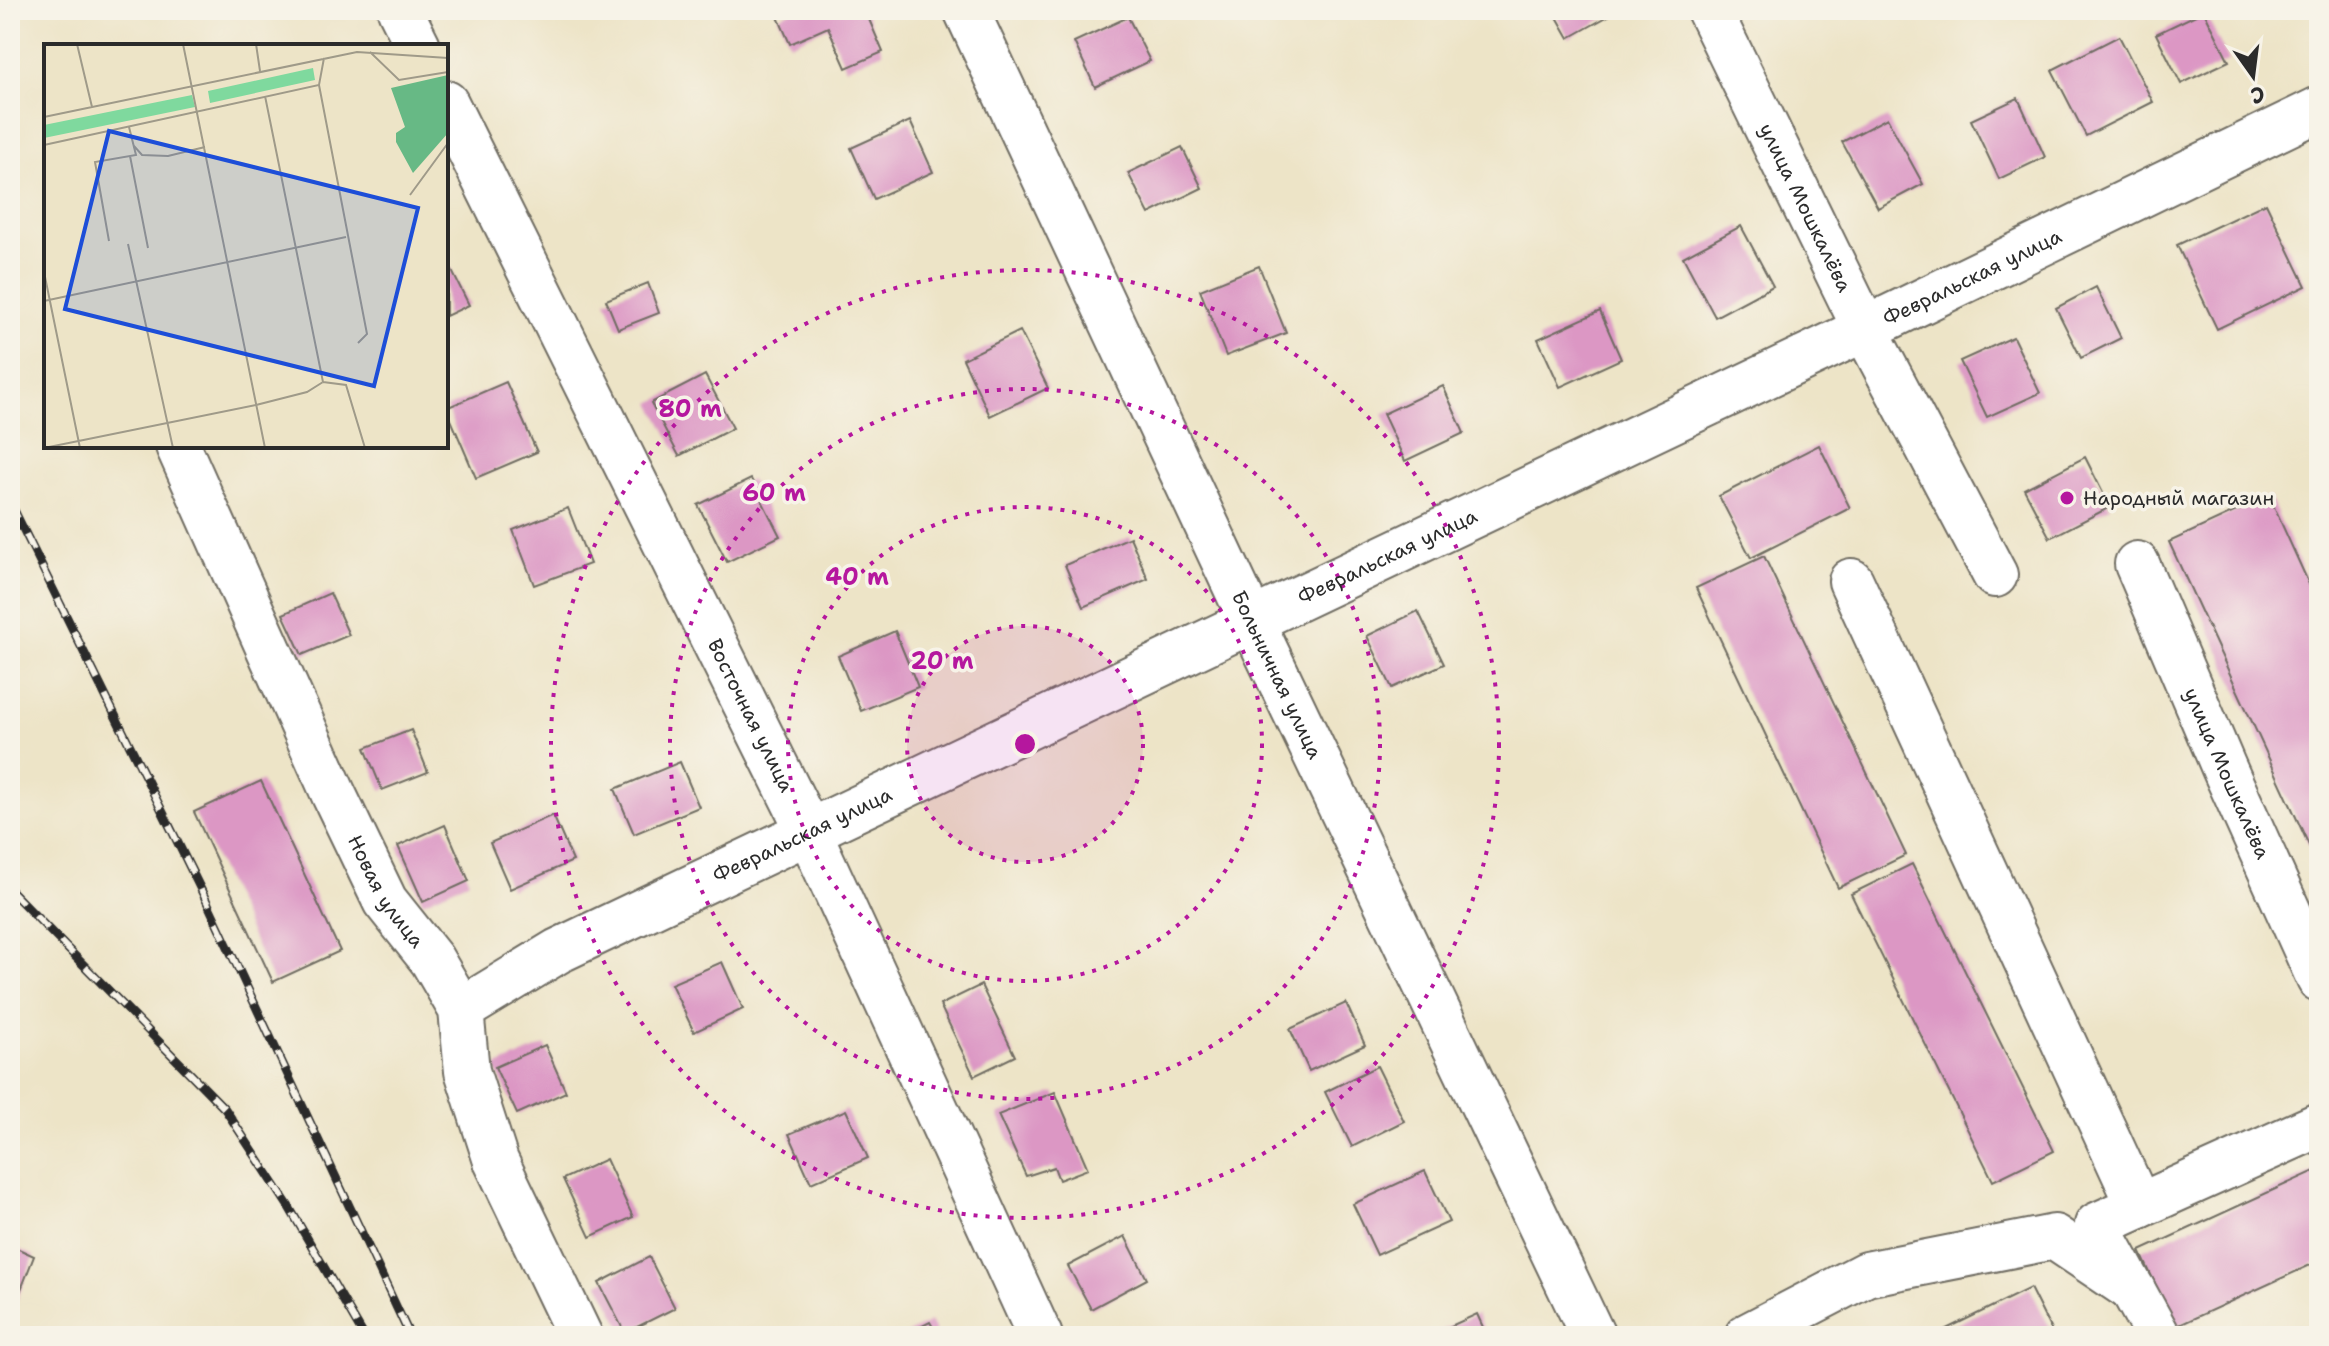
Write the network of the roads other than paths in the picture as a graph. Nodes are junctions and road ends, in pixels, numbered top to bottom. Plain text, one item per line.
1 (400, 10) edge
2 (966, 10) edge
3 (1709, 10) edge
4 (417, 44) edge
5 (448, 107) edge
6 (2319, 109) edge
7 (1865, 329) junction
8 (179, 448) edge
9 (2137, 564) dead end
10 (1995, 575) dead end
11 (1851, 581) dead end
12 (1252, 622) junction
13 (809, 832) junction
14 (2319, 979) edge
15 (461, 1010) junction
16 (2319, 1125) edge
17 (2139, 1206) junction
18 (2133, 1290) junction
19 (580, 1336) edge
20 (1040, 1336) edge
21 (1593, 1336) edge
22 (1747, 1336) edge
23 (2158, 1336) edge

1 - 4 street
2 - 12 street, Больничная улица
3 - 7 street, улица Мошкалёва
5 - 13 street, Восточная улица
6 - 7 street, Февральская улица
7 - 10 street, улица Мошкалёва
7 - 12 street, Февральская улица
8 - 15 street, Новая улица
9 - 14 street, улица Мошкалёва
11 - 17 street
12 - 13 street, Февральская улица
12 - 21 street, Больничная улица
13 - 15 street, Февральская улица
13 - 20 street, Восточная улица
15 - 19 street, Новая улица
16 - 17 street
17 - 18 street
18 - 22 street
18 - 23 street

